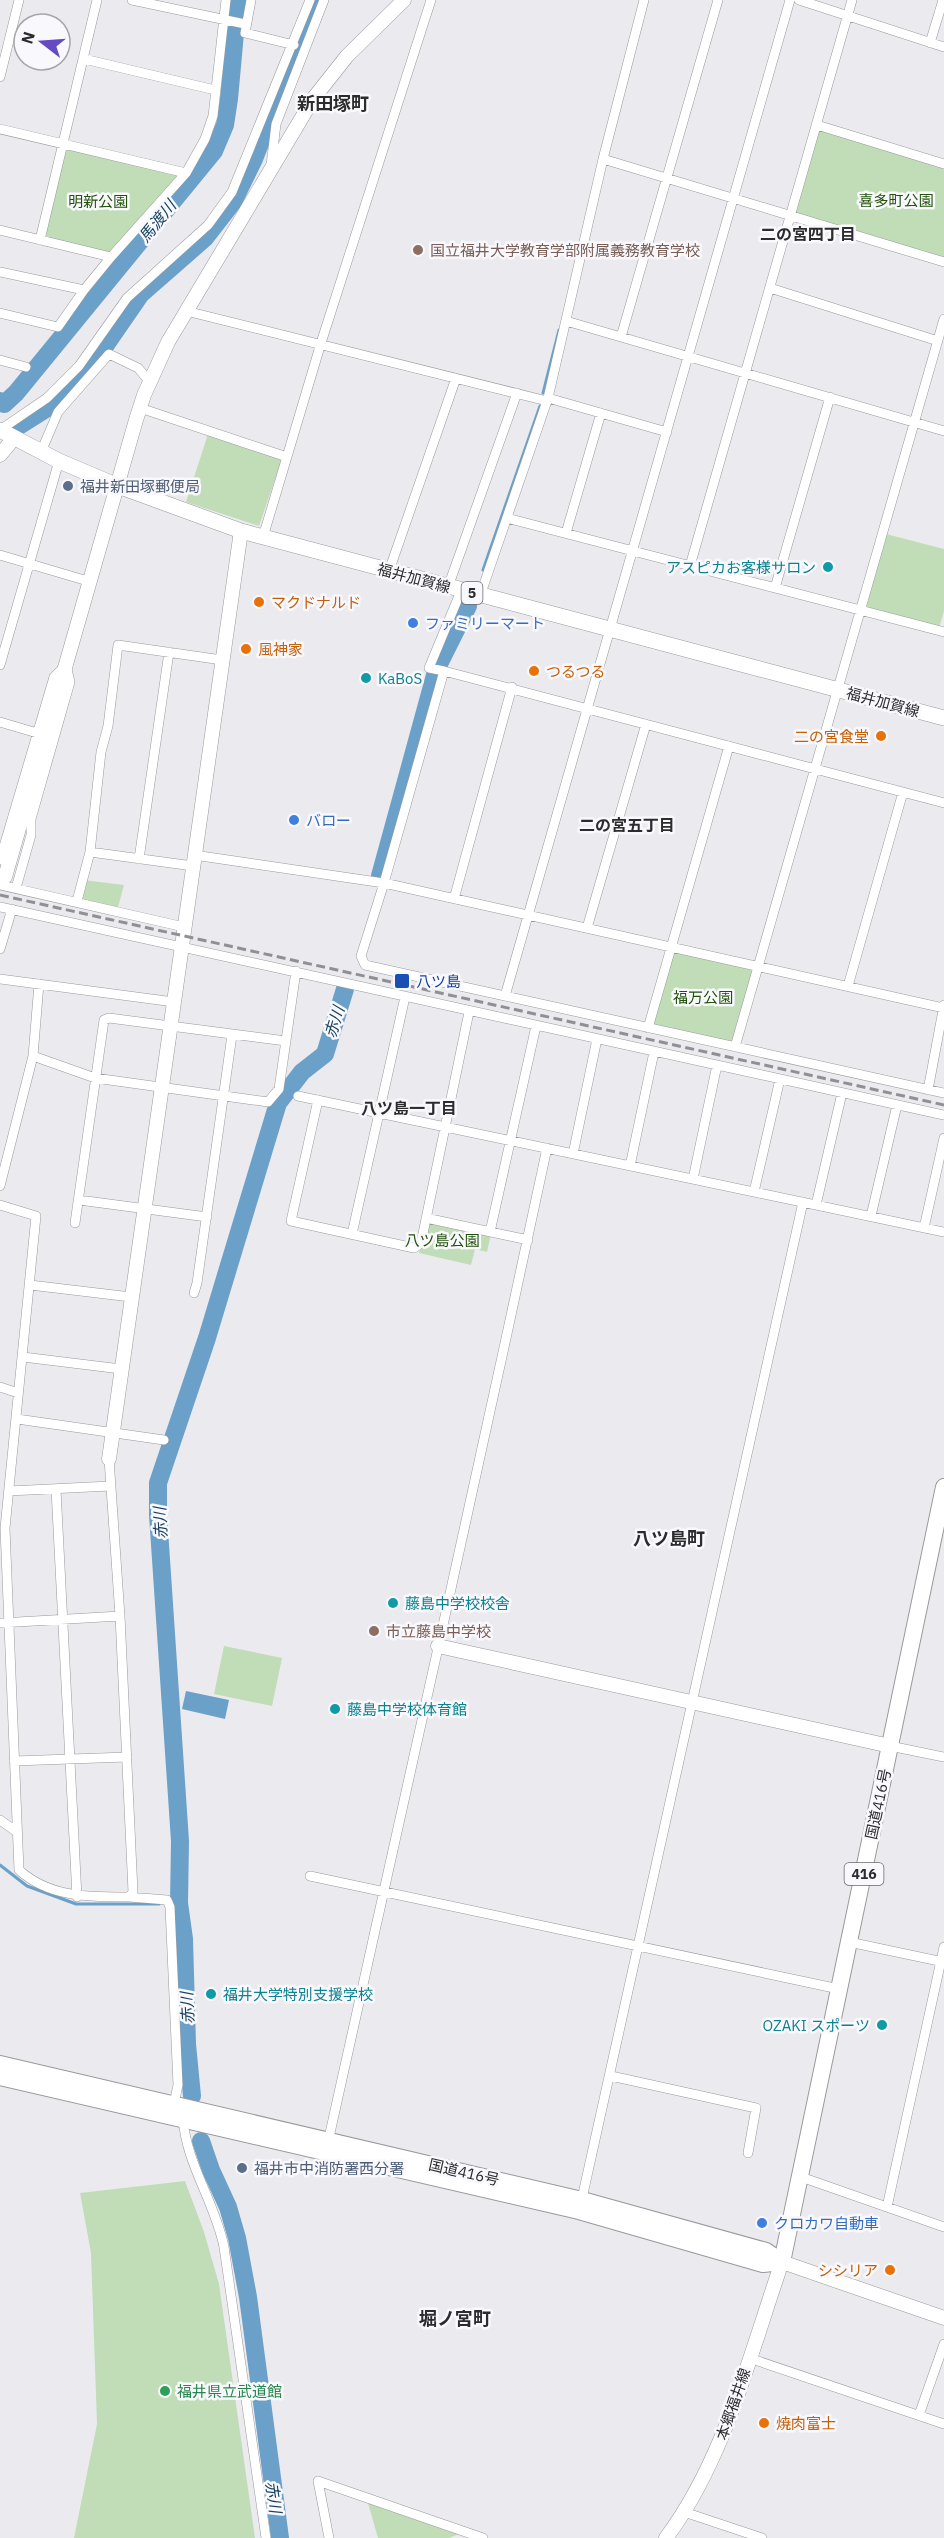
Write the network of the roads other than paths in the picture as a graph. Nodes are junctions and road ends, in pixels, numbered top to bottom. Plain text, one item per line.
1 (19, 0) edge
2 (97, 0) edge
3 (132, 0) edge
4 (226, 0) edge
5 (251, 0) edge
6 (310, 0) edge
7 (324, 0) edge
8 (404, 0) edge
9 (431, 0) edge
10 (644, 0) edge
11 (718, 0) edge
12 (790, 0) edge
13 (799, 0) edge
14 (852, 0) edge
15 (943, 0) edge
16 (161, 3) edge
17 (847, 17) junction
18 (224, 21) junction
19 (245, 24) junction
20 (930, 43) junction
21 (290, 44) junction
22 (944, 47) edge
23 (304, 50) junction
24 (84, 59) junction
25 (0, 77) edge
26 (215, 90) junction
27 (817, 125) junction
28 (0, 129) edge
29 (63, 144) junction
30 (603, 159) junction
31 (944, 164) edge
32 (270, 170) junction
33 (186, 172) junction
34 (666, 178) junction
35 (734, 198) junction
36 (791, 215) junction
37 (0, 231) edge
38 (40, 240) junction
39 (111, 257) junction
40 (944, 262) edge
41 (0, 272) edge
42 (770, 288) junction
43 (84, 290) junction
44 (186, 311) junction
45 (0, 313) edge
46 (944, 319) edge
47 (566, 321) junction
48 (621, 337) junction
49 (938, 341) junction
50 (321, 343) junction
51 (689, 356) junction
52 (0, 360) edge
53 (26, 367) dead end
54 (746, 373) junction
55 (456, 378) junction
56 (150, 382) junction
57 (517, 393) junction
58 (830, 397) junction
59 (548, 400) junction
60 (140, 408) junction
61 (601, 413) junction
62 (915, 421) junction
63 (944, 431) edge
64 (667, 432) junction
65 (6, 433) edge
66 (41, 452) junction
67 (0, 455) edge
68 (287, 457) junction
69 (58, 461) junction
70 (118, 486) junction
71 (507, 518) junction
72 (241, 531) junction
73 (566, 533) junction
74 (263, 537) junction
75 (633, 551) junction
76 (0, 555) edge
77 (30, 563) junction
78 (690, 566) junction
79 (389, 571) junction
80 (91, 582) junction
81 (775, 588) junction
82 (454, 589) junction
83 (480, 596) junction
84 (861, 610) junction
85 (610, 630) junction
86 (943, 630) edge
87 (169, 652) junction
88 (222, 660) junction
89 (0, 665) edge
90 (66, 665) junction
91 (444, 671) junction
92 (512, 687) junction
93 (838, 690) junction
94 (589, 708) junction
95 (944, 718) edge
96 (0, 722) edge
97 (645, 724) junction
98 (37, 733) junction
99 (729, 746) junction
100 (815, 769) junction
101 (903, 792) junction
102 (944, 802) edge
103 (90, 852) junction
104 (139, 859) junction
105 (0, 860) edge
106 (194, 861) junction
107 (2, 881) edge
108 (384, 883) junction
109 (16, 888) junction
110 (454, 899) junction
111 (77, 901) junction
112 (0, 907) edge
113 (12, 909) junction
114 (528, 915) junction
115 (184, 927) junction
116 (587, 928) junction
117 (181, 945) junction
118 (671, 947) junction
119 (0, 949) edge
120 (758, 966) junction
121 (296, 971) junction
122 (0, 979) edge
123 (39, 984) junction
124 (848, 986) junction
125 (505, 996) junction
126 (405, 997) junction
127 (174, 1002) junction
128 (944, 1007) edge
129 (469, 1012) junction
130 (536, 1026) junction
131 (170, 1027) junction
132 (648, 1028) junction
133 (232, 1035) junction
134 (597, 1039) junction
135 (286, 1041) junction
136 (735, 1047) junction
137 (654, 1052) junction
138 (33, 1056) junction
139 (717, 1065) junction
140 (95, 1078) junction
141 (780, 1079) junction
142 (160, 1087) junction
143 (928, 1090) junction
144 (842, 1093) junction
145 (944, 1093) edge
146 (223, 1096) junction
147 (298, 1096) dead end
148 (318, 1100) junction
149 (897, 1105) junction
150 (378, 1113) junction
151 (944, 1115) edge
152 (446, 1127) junction
153 (944, 1138) edge
154 (511, 1141) junction
155 (547, 1148) junction
156 (573, 1154) junction
157 (630, 1166) junction
158 (693, 1179) junction
159 (0, 1186) edge
160 (754, 1192) junction
161 (79, 1200) junction
162 (803, 1202) junction
163 (0, 1205) edge
164 (816, 1205) junction
165 (144, 1209) junction
166 (871, 1216) junction
167 (207, 1217) junction
168 (426, 1218) junction
169 (75, 1223) dead end
170 (924, 1227) junction
171 (490, 1232) junction
172 (944, 1232) edge
173 (352, 1234) junction
174 (528, 1240) junction
175 (30, 1285) junction
176 (194, 1293) dead end
177 (130, 1297) junction
178 (23, 1357) junction
179 (121, 1369) junction
180 (0, 1387) edge
181 (18, 1393) junction
182 (17, 1419) junction
183 (111, 1432) junction
184 (164, 1440) dead end
185 (109, 1459) joint
186 (110, 1486) junction
187 (56, 1490) junction
188 (9, 1491) junction
189 (943, 1497) edge
190 (3, 1557) edge
191 (120, 1616) junction
192 (63, 1619) junction
193 (4, 1622) edge
194 (438, 1646) junction
195 (692, 1703) junction
196 (890, 1746) junction
197 (127, 1757) junction
198 (944, 1757) edge
199 (70, 1759) junction
200 (14, 1761) junction
201 (0, 1820) edge
202 (17, 1832) junction
203 (310, 1876) dead end
204 (386, 1891) junction
205 (77, 1897) junction
206 (129, 1897) junction
207 (849, 1942) junction
208 (639, 1945) junction
209 (944, 1947) edge
210 (943, 1962) edge
211 (839, 1989) junction
212 (0, 2064) edge
213 (611, 2076) junction
214 (0, 2077) edge
215 (180, 2110) junction
216 (327, 2146) junction
217 (748, 2153) dead end
218 (801, 2177) junction
219 (581, 2205) junction
220 (888, 2207) junction
221 (944, 2227) edge
222 (782, 2262) junction
223 (944, 2318) edge
224 (944, 2344) edge
225 (749, 2358) junction
226 (919, 2415) junction
227 (944, 2424) edge
228 (684, 2512) junction
229 (464, 2532) junction
230 (743, 2535) edge
231 (266, 2538) edge
232 (329, 2538) edge
233 (451, 2538) edge
234 (483, 2538) edge
235 (666, 2538) edge
236 (762, 2538) edge

1 - 25 street
2 - 24 street
3 - 16 street
4 - 18 street
5 - 19 street
6 - 21 street
7 - 23 street
8 - 32 street
9 - 50 street
10 - 30 street
11 - 34 street
12 - 35 street
13 - 17 street
14 - 17 street
15 - 20 street
16 - 18 street
17 - 20 street
17 - 27 street
18 - 19 street
18 - 26 street
19 - 21 street
20 - 22 street
21 - 23 street
21 - 65 street
23 - 32 street
24 - 26 street
24 - 29 street
26 - 33 street
27 - 31 street
27 - 36 street
28 - 29 street
29 - 33 street
29 - 38 street
30 - 34 street
30 - 47 street
32 - 44 street
33 - 39 street
34 - 35 street
34 - 48 street
35 - 36 street
35 - 51 street
36 - 40 street
36 - 42 street
37 - 38 street
38 - 39 street
39 - 43 street
41 - 43 street
42 - 49 street
42 - 54 street
43 - 45 street
44 - 50 street
44 - 56 street
46 - 49 street
47 - 48 street
47 - 59 street
48 - 51 street
49 - 62 street
50 - 55 street
50 - 68 street
51 - 54 street
51 - 64 street
52 - 53 street
54 - 58 street
54 - 78 street
55 - 57 street
55 - 79 street
56 - 60 street
56 - 66 street
57 - 59 street
57 - 82 street
58 - 62 street
58 - 81 street
59 - 61 street
59 - 71 street
60 - 68 street
60 - 70 street
61 - 64 street
61 - 73 street
62 - 63 street
62 - 84 street
64 - 75 street
65 - 66 main road, 福井加賀線 / 5
65 - 67 street
66 - 69 main road, 福井加賀線 / 5
68 - 74 street
69 - 70 main road, 福井加賀線 / 5
69 - 77 street
70 - 72 main road, 福井加賀線 / 5
70 - 80 street
71 - 73 street
71 - 83 street
72 - 74 main road, 福井加賀線 / 5
72 - 88 street
73 - 75 street
74 - 79 main road, 福井加賀線 / 5
75 - 78 street
75 - 85 street
76 - 77 street
77 - 80 street
77 - 89 street
78 - 81 street
79 - 82 main road, 福井加賀線 / 5
80 - 90 street
81 - 84 street
82 - 83 main road, 福井加賀線 / 5
82 - 91 street
83 - 85 main road, 福井加賀線 / 5
84 - 86 street
84 - 93 street
85 - 93 main road, 福井加賀線 / 5
85 - 94 street
87 - 88 street
87 - 103 street
87 - 104 street
88 - 106 street
90 - 98 street
90 - 107 street
90 - 109 street
91 - 92 street
91 - 108 street
92 - 94 street
92 - 110 street
93 - 95 main road, 福井加賀線 / 5
93 - 100 street
94 - 97 street
94 - 114 street
96 - 98 street
97 - 99 street
97 - 116 street
98 - 105 street
99 - 100 street
99 - 118 street
100 - 101 street
100 - 120 street
101 - 102 street
101 - 124 street
103 - 104 street
103 - 111 street
104 - 106 street
106 - 108 street
106 - 115 street
107 - 109 street
108 - 110 street
108 - 125 street
109 - 111 street
110 - 114 street
111 - 115 street
112 - 113 street
113 - 117 street
113 - 119 street
114 - 116 street
114 - 125 street
115 - 117 street
116 - 118 street
117 - 121 street
117 - 127 street
118 - 120 street
118 - 132 street
120 - 124 street
120 - 136 street
121 - 126 street
121 - 135 street
122 - 123 street
123 - 127 street
123 - 138 street
124 - 128 street
125 - 132 street
126 - 129 street
126 - 150 street
127 - 131 street
128 - 143 street
129 - 130 street
129 - 152 street
130 - 134 street
130 - 154 street
131 - 133 street
131 - 140 street
131 - 142 street
132 - 136 street
133 - 135 street
133 - 146 street
134 - 137 street
134 - 156 street
135 - 146 street
136 - 143 street
137 - 139 street
137 - 157 street
138 - 140 street
138 - 159 street
139 - 141 street
139 - 158 street
140 - 142 street
140 - 161 street
141 - 144 street
141 - 160 street
142 - 146 street
142 - 165 street
143 - 145 street
144 - 149 street
144 - 164 street
146 - 167 street
147 - 148 street
148 - 150 street
148 - 173 street
149 - 151 street
149 - 166 street
150 - 152 street
150 - 173 street
152 - 154 street
152 - 168 street
153 - 170 street
154 - 155 street
154 - 171 street
155 - 156 street
155 - 174 street
156 - 157 street
157 - 158 street
158 - 160 street
160 - 162 street
161 - 165 street
161 - 169 street
162 - 164 street
162 - 195 street
163 - 175 street
164 - 166 street
165 - 167 street
165 - 177 street
166 - 170 street
167 - 176 street
168 - 171 street
168 - 173 street
170 - 172 street
171 - 174 street
174 - 194 street
175 - 177 street
175 - 178 street
177 - 179 street
178 - 179 street
178 - 181 street
179 - 183 street
180 - 181 street
181 - 182 street
182 - 183 street
182 - 188 street
183 - 184 street
183 - 185 street
185 - 186 street
186 - 187 street
186 - 191 street
187 - 188 street
187 - 192 street
188 - 190 street
189 - 196 highway, 国道416号 / 416
190 - 193 street
191 - 192 street
191 - 197 street
192 - 193 street
192 - 199 street
193 - 200 street
194 - 195 street
194 - 204 street
195 - 196 street
195 - 208 street
196 - 198 street
196 - 207 highway, 国道416号 / 416
197 - 199 street
197 - 206 street
199 - 200 street
199 - 205 street
200 - 202 street
201 - 202 street
202 - 205 street
203 - 204 street
204 - 208 street
204 - 216 street
205 - 206 street
206 - 215 street
207 - 210 street
207 - 211 highway, 国道416号 / 416
208 - 211 street
208 - 213 street
209 - 210 street
210 - 220 street
211 - 218 highway, 国道416号 / 416
212 - 215 highway, 国道416号
213 - 217 street
213 - 219 street
214 - 215 highway, 国道416号
215 - 216 highway, 国道416号
215 - 231 street
216 - 219 highway, 国道416号
218 - 220 street
218 - 222 highway, 国道416号 / 416
219 - 222 highway, 国道416号
220 - 221 street
222 - 223 street
222 - 225 street, 本郷福井線
224 - 226 street
225 - 226 street
225 - 228 street, 本郷福井線
226 - 227 street
228 - 230 street
228 - 235 street, 本郷福井線
229 - 232 street
229 - 233 street
229 - 234 street
230 - 236 street

